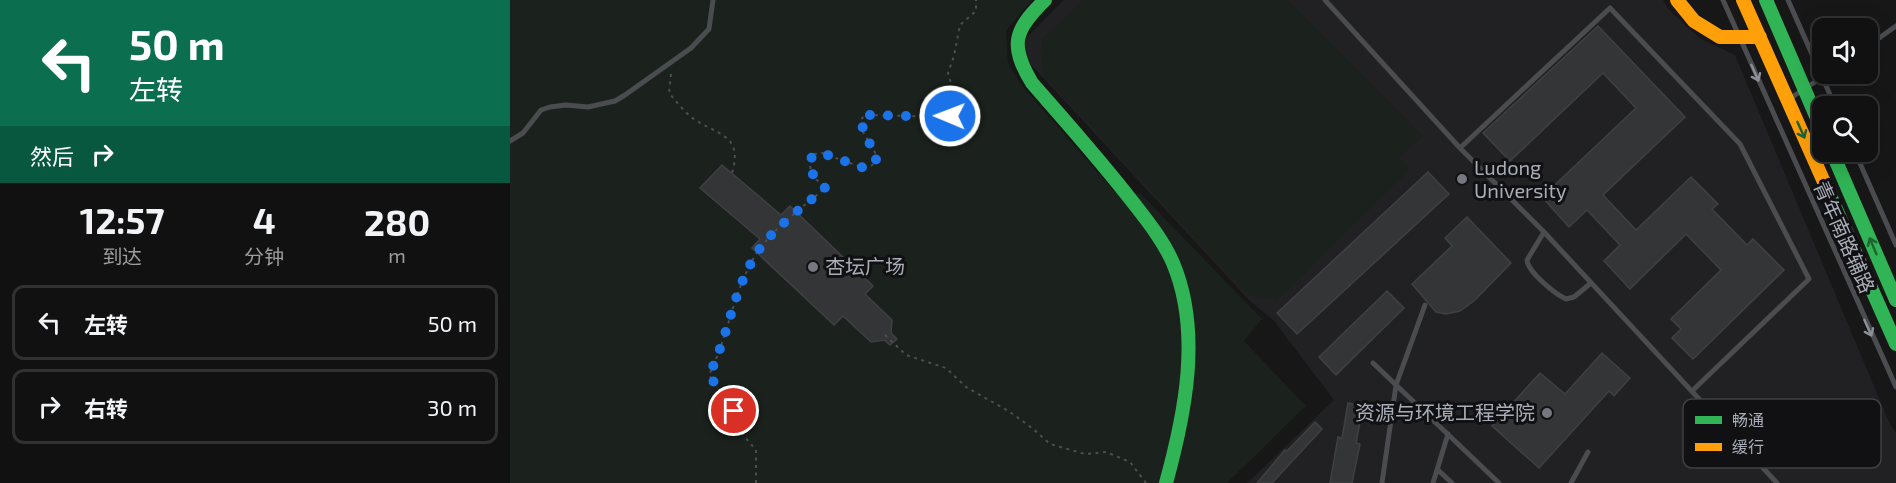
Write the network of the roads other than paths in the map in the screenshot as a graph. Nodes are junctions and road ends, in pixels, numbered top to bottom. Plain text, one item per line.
1 (713, 0) edge
2 (1045, 0) edge
3 (1325, 0) edge
4 (1677, 0) edge
5 (1723, 0) edge
6 (1743, 0) edge
7 (1766, 0) edge
8 (1788, 0) edge
9 (1896, 26) edge
10 (1760, 37) junction
11 (1878, 39) edge
12 (1812, 49) edge
13 (1812, 84) edge
14 (1805, 89) junction
15 (1788, 100) junction
16 (1812, 106) edge
17 (510, 141) edge
18 (1460, 148) junction
19 (1836, 162) edge
20 (1859, 162) edge
21 (1544, 232) junction
22 (1896, 245) edge
23 (1591, 283) junction
24 (1896, 300) edge
25 (1425, 305) dead end
26 (1896, 344) edge
27 (1373, 363) dead end
28 (1396, 385) junction
29 (1896, 387) edge
30 (1692, 391) junction
31 (1699, 399) edge
32 (1448, 434) junction
33 (1588, 452) dead end
34 (1763, 468) edge
35 (1438, 470) junction
36 (1166, 483) edge
37 (1382, 483) edge
38 (1433, 483) edge
39 (1452, 483) edge
40 (1499, 483) edge
41 (1571, 483) edge
42 (1777, 483) edge

1 - 17 lane
2 - 36 main road
3 - 18 lane
4 - 10 main road
5 -> 29 lane, 青年南路辅路
6 - 10 main road
7 - 14 main road
8 - 12 lane
9 - 11 lane
10 - 15 main road
13 - 14 lane
14 - 15 lane
14 - 16 main road
15 -> 26 main road
18 - 21 lane
18 - 30 lane
24 -> 19 main road
20 - 22 lane
21 - 23 lane
21 - 23 lane
23 - 30 lane
25 - 28 lane
27 - 28 lane
28 - 32 lane
28 - 37 lane
30 - 31 lane
32 - 35 lane
32 - 40 lane
33 - 41 lane
34 - 42 lane
35 - 38 lane
35 - 39 lane

